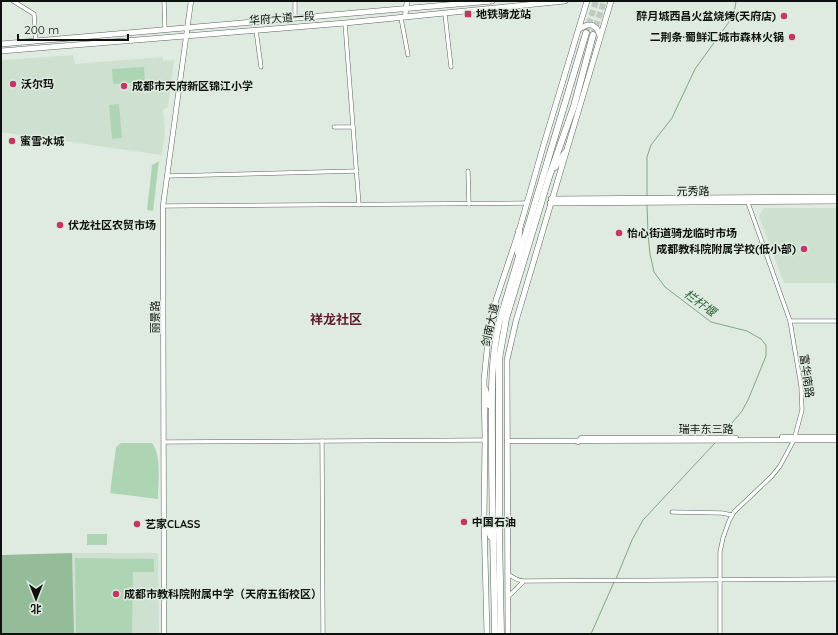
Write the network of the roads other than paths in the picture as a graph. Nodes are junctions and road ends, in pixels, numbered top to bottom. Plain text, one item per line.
1 (13, 1) edge
2 (164, 1) edge
3 (191, 1) edge
4 (295, 1) edge
5 (407, 1) edge
6 (492, 1) edge
7 (565, 1) edge
8 (587, 1) edge
9 (611, 1) edge
10 (406, 9) junction
11 (445, 14) junction
12 (295, 18) junction
13 (403, 18) junction
14 (345, 23) junction
15 (187, 28) junction
16 (165, 29) junction
17 (579, 29) junction
18 (256, 30) junction
19 (586, 33) tunnel mouth
20 (593, 35) tunnel mouth
21 (186, 36) junction
22 (600, 36) junction
23 (36, 41) junction
24 (1, 44) edge
25 (1, 51) edge
26 (408, 55) dead end
27 (261, 67) dead end
28 (451, 67) dead end
29 (334, 127) dead end
30 (353, 127) junction
31 (565, 152) junction
32 (356, 171) junction
33 (468, 171) dead end
34 (167, 176) junction
35 (549, 177) junction
36 (837, 196) edge
37 (747, 199) junction
38 (551, 201) junction
39 (837, 201) edge
40 (469, 204) junction
41 (526, 204) junction
42 (359, 205) junction
43 (163, 206) junction
44 (519, 231) junction
45 (517, 266) junction
46 (790, 321) junction
47 (837, 321) edge
48 (485, 389) junction
49 (837, 437) edge
50 (795, 439) junction
51 (485, 440) junction
52 (837, 440) edge
53 (164, 442) junction
54 (322, 442) junction
55 (507, 442) junction
56 (492, 446) junction
57 (672, 512) dead end
58 (732, 515) junction
59 (484, 518) junction
60 (493, 544) junction
61 (507, 573) junction
62 (837, 579) edge
63 (720, 580) junction
64 (524, 581) junction
65 (508, 597) junction
66 (164, 634) edge
67 (323, 634) edge
68 (487, 634) edge
69 (495, 634) edge
70 (501, 634) edge
71 (508, 634) edge
72 (720, 634) edge

1 - 23 street
2 - 16 street
3 - 15 street, 丽景路
4 - 12 street
5 - 10 street
6 - 10 main road
7 - 11 main road, 华府大道一段
8 - 17 main road
9 - 22 main road
10 - 12 main road
10 - 13 street
11 - 13 main road, 华府大道一段
11 - 28 street
12 - 15 main road
13 - 14 main road, 华府大道一段
13 - 26 street
14 - 18 main road, 华府大道一段
14 - 30 street
15 - 16 main road
15 - 21 street, 丽景路
16 - 23 main road
17 - 22 main road
17 - 41 main road
18 - 21 main road, 华府大道一段
18 - 27 street
19 - 45 highway, 剑南大道
20 - 35 highway, 剑南大道
21 - 25 main road, 华府大道一段
21 - 34 street, 丽景路
22 - 31 main road
23 - 24 main road
29 - 30 street
30 - 32 street
31 - 35 highway
31 - 38 main road
32 - 34 street
32 - 42 street
33 - 40 street
34 - 43 street, 丽景路
35 - 70 highway, 剑南大道
36 - 37 main road, 元秀路
37 - 38 main road, 元秀路
37 - 39 main road, 元秀路
37 - 46 street, 富华南路
38 - 55 main road
40 - 41 street
40 - 42 street
41 - 44 main road
42 - 43 street
43 - 53 street, 丽景路
44 - 45 highway
44 - 48 main road
45 - 56 highway, 剑南大道
46 - 47 street
46 - 50 street, 富华南路
48 - 51 main road
48 - 56 highway
49 - 50 street, 瑞丰东三路
50 - 52 street, 瑞丰东三路
50 - 55 street, 瑞丰东三路
50 - 58 street, 富华南路
51 - 54 street
51 - 59 main road
53 - 54 street
53 - 66 street, 丽景路
54 - 67 street
55 - 61 main road
56 - 60 highway, 剑南大道
57 - 58 street
58 - 63 street, 富华南路
59 - 60 highway
59 - 68 main road
60 - 69 highway, 剑南大道
61 - 64 street
61 - 65 main road
62 - 63 street
63 - 64 street
63 - 72 street, 富华南路
64 - 65 street
65 - 71 main road

